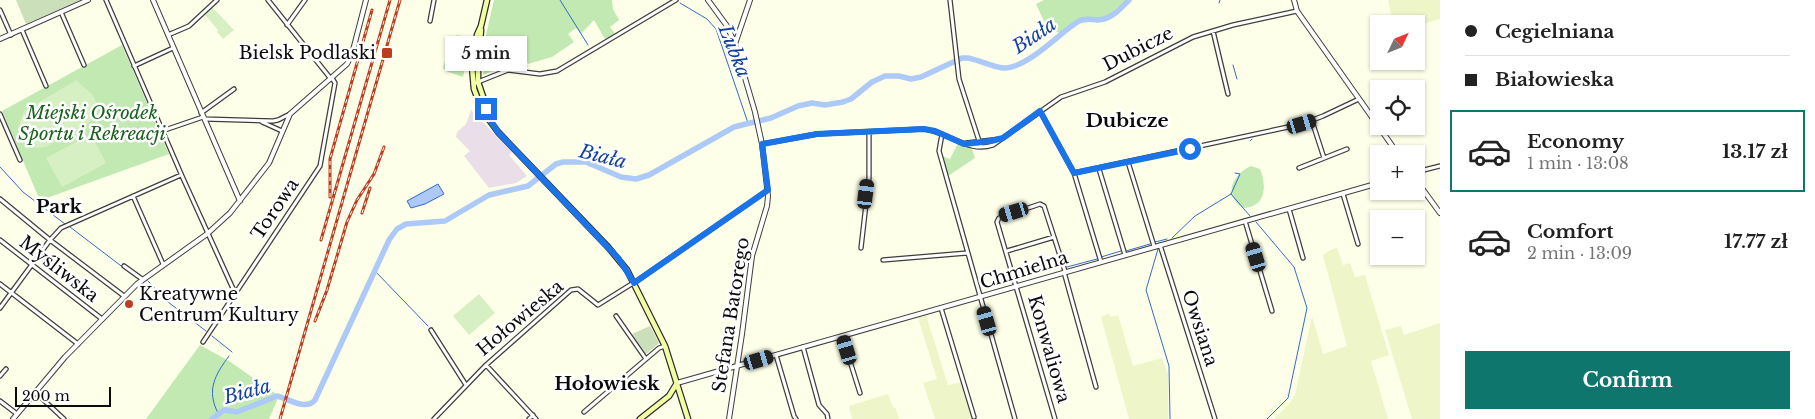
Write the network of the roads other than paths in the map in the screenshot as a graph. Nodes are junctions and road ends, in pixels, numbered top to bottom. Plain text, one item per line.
1 (88, 0) edge
2 (106, 0) edge
3 (153, 0) edge
4 (217, 0) edge
5 (268, 0) edge
6 (305, 0) edge
7 (366, 0) edge
8 (434, 0) edge
9 (487, 0) edge
10 (676, 0) edge
11 (708, 0) edge
12 (750, 0) edge
13 (950, 0) edge
14 (1294, 0) edge
15 (0, 10) edge
16 (1297, 10) junction
17 (61, 12) junction
18 (430, 21) dead end
19 (287, 24) junction
20 (481, 26) junction
21 (22, 30) junction
22 (730, 31) junction
23 (739, 31) junction
24 (1213, 31) junction
25 (11, 35) junction
26 (168, 35) junction
27 (0, 39) edge
28 (735, 44) junction
29 (173, 48) junction
30 (84, 65) dead end
31 (134, 66) junction
32 (331, 78) junction
33 (478, 82) junction
34 (473, 84) junction
35 (46, 86) dead end
36 (234, 89) dead end
37 (1228, 94) dead end
38 (1359, 99) junction
39 (1040, 111) junction
40 (0, 114) edge
41 (290, 114) junction
42 (202, 116) junction
43 (259, 121) junction
44 (1312, 121) junction
45 (492, 123) junction
46 (162, 130) junction
47 (282, 131) junction
48 (870, 132) junction
49 (942, 134) junction
50 (1003, 138) junction
51 (981, 141) junction
52 (762, 144) junction
53 (964, 144) junction
54 (1392, 145) edge
55 (981, 147) junction
56 (1347, 149) dead end
57 (1324, 158) junction
58 (20, 160) dead end
59 (1128, 162) junction
60 (1440, 166) edge
61 (1299, 168) dead end
62 (1099, 169) junction
63 (1425, 170) edge
64 (1074, 173) junction
65 (181, 175) junction
66 (1370, 186) edge
67 (768, 190) junction
68 (1425, 192) edge
69 (1343, 194) junction
70 (132, 196) junction
71 (0, 199) edge
72 (240, 201) junction
73 (1289, 209) junction
74 (1440, 213) edge
75 (1245, 221) junction
76 (207, 234) junction
77 (1054, 236) junction
78 (0, 240) edge
79 (50, 240) junction
80 (1358, 244) dead end
81 (1160, 245) junction
82 (1154, 246) junction
83 (861, 248) dead end
84 (1007, 251) junction
85 (967, 252) junction
86 (1125, 255) junction
87 (1303, 258) dead end
88 (883, 260) dead end
89 (1101, 262) junction
90 (162, 264) junction
91 (31, 265) junction
92 (124, 266) dead end
93 (1065, 272) junction
94 (142, 279) junction
95 (634, 283) junction
96 (0, 284) edge
97 (1017, 286) junction
98 (11, 293) junction
99 (235, 294) junction
100 (124, 296) junction
101 (980, 297) junction
102 (0, 308) edge
103 (941, 308) junction
104 (1272, 311) dead end
105 (616, 316) dead end
106 (102, 319) junction
107 (431, 330) dead end
108 (842, 336) junction
109 (203, 342) dead end
110 (78, 344) junction
111 (665, 346) junction
112 (803, 347) junction
113 (776, 355) junction
114 (646, 360) junction
115 (486, 365) junction
116 (737, 366) junction
117 (6, 368) dead end
118 (0, 376) edge
119 (677, 384) junction
120 (466, 385) junction
121 (1096, 387) dead end
122 (35, 392) junction
123 (860, 393) dead end
124 (669, 396) junction
125 (682, 398) junction
126 (0, 401) edge
127 (584, 412) dead end
128 (17, 414) junction
129 (533, 415) junction
130 (974, 417) dead end
131 (13, 419) edge
132 (64, 419) edge
133 (434, 419) edge
134 (529, 419) edge
135 (536, 419) edge
136 (640, 419) edge
137 (688, 419) edge
138 (729, 419) edge
139 (796, 419) edge
140 (828, 419) edge
141 (1015, 419) edge
142 (1054, 419) edge
143 (1215, 419) edge

1 - 17 street
2 - 31 street
3 - 26 street
4 - 26 street
5 - 19 street
6 - 19 street
7 - 32 street
8 - 18 street
9 - 20 main road
10 - 33 street
11 - 22 street
12 - 23 street
13 - 51 street
14 - 16 street
15 - 25 street
16 - 24 street, Dubicze
16 - 38 street
17 - 21 street
17 - 30 street
19 - 32 street
20 - 33 main road
20 - 34 main road
21 - 25 street
21 - 35 street
22 - 23 street
22 - 28 street
23 - 28 street
24 - 37 street
24 - 39 street, Dubicze
25 - 27 street
26 - 29 street
28 - 52 street, Stefana Batorego
29 - 31 street
29 - 42 street
31 - 46 street
32 - 41 street
32 - 99 street, Torowa
33 - 34 street
33 - 45 main road
34 - 45 main road
36 - 42 street
38 - 44 street
38 - 54 street
39 - 50 street, Dubicze
39 - 64 street
40 - 58 street
41 - 43 street
41 - 47 street
42 - 43 street
42 - 46 street
42 - 72 street
43 - 47 street
44 - 57 street
44 - 59 street
45 - 95 main road
46 - 65 street
47 - 72 street
48 - 49 street
48 - 52 street
48 - 83 street
49 - 53 street
49 - 85 street
50 - 51 street, Dubicze
50 - 55 street, Dubicze
51 - 53 street, Dubicze
51 - 55 street
52 - 67 street, Stefana Batorego
53 - 55 street
56 - 57 street
57 - 61 street
59 - 62 street
59 - 82 street
60 - 63 street
62 - 64 street
62 - 86 street
64 - 89 street
65 - 70 street
65 - 76 street
66 - 69 street, Chmielna
67 - 95 street
67 - 116 street, Stefana Batorego
68 - 74 street
69 - 73 street, Chmielna
69 - 80 street
70 - 79 street
70 - 90 street
71 - 79 street
72 - 76 street
73 - 75 street, Chmielna
73 - 87 street
75 - 81 street, Chmielna
75 - 104 street
76 - 90 street
76 - 99 street
77 - 84 street
77 - 84 street, Konwaliowa
77 - 93 street
78 - 91 street, Myśliwska
79 - 91 street
79 - 100 street
81 - 82 street, Chmielna
81 - 143 street, Owsiana
82 - 86 street, Chmielna
84 - 97 street, Konwaliowa
85 - 88 street
85 - 101 street
86 - 89 street, Chmielna
89 - 93 street, Chmielna
90 - 94 street
91 - 98 street
91 - 106 street, Myśliwska
92 - 94 street
93 - 97 street, Chmielna
93 - 121 street
94 - 100 street
95 - 111 main road
95 - 115 street, Hołowieska
96 - 98 street
97 - 101 street, Chmielna
97 - 142 street, Konwaliowa
98 - 102 street
98 - 110 street
99 - 109 street, Torowa
100 - 106 street
101 - 103 street, Chmielna
101 - 141 street
103 - 108 street, Chmielna
103 - 130 street
105 - 114 street
106 - 110 street
107 - 120 street
108 - 112 street, Chmielna
108 - 123 street
110 - 122 street
111 - 114 street
111 - 119 main road
112 - 113 street, Chmielna
112 - 140 street
113 - 116 street, Chmielna
113 - 139 street
114 - 127 street
115 - 120 street, Hołowieska
115 - 129 street
116 - 119 street, Chmielna
116 - 138 street, Stefana Batorego
117 - 118 street
119 - 124 main road
119 - 125 main road
120 - 133 street, Hołowieska
122 - 128 street
122 - 132 street
124 - 125 main road
124 - 136 main road
125 - 137 main road
126 - 128 street
128 - 131 street
129 - 134 street
129 - 135 street

